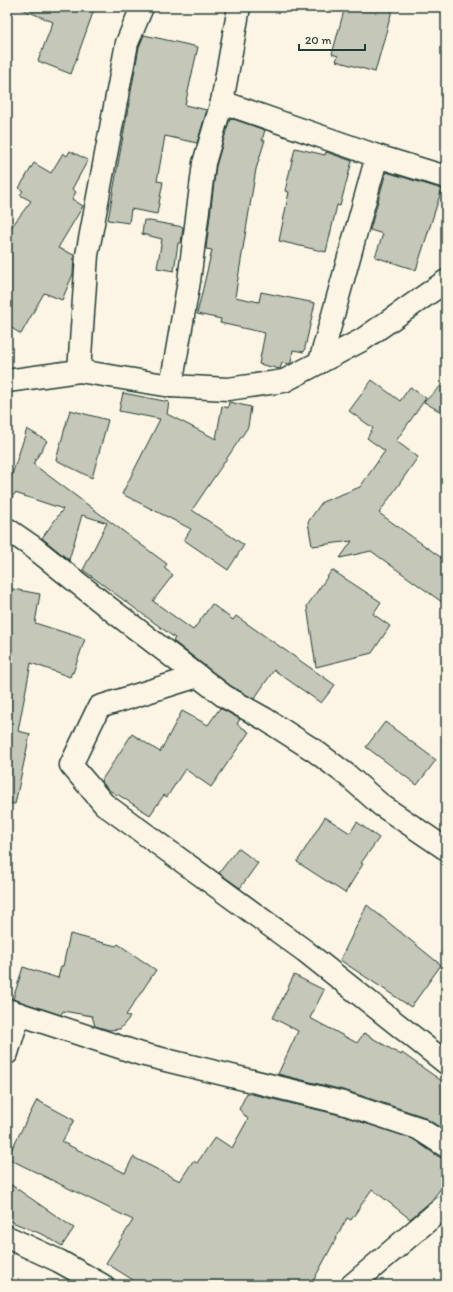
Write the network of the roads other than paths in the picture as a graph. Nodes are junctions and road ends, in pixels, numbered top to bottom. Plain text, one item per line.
1 (142, 7) edge
2 (239, 7) edge
3 (222, 102) junction
4 (377, 156) junction
5 (446, 177) edge
6 (446, 281) edge
7 (320, 362) junction
8 (79, 371) junction
9 (7, 381) edge
10 (171, 386) junction
11 (7, 529) edge
12 (198, 676) junction
13 (446, 849) edge
14 (13, 1012) edge
15 (7, 1053) edge
16 (446, 1063) edge
17 (446, 1146) edge
18 (446, 1205) edge
19 (7, 1237) edge
20 (102, 1285) edge
21 (352, 1285) edge

1 - 8 street
2 - 3 street
3 - 4 street
3 - 10 street
4 - 5 street
4 - 7 street
6 - 7 street
7 - 10 street
8 - 9 street
8 - 10 street
11 - 12 street
12 - 13 street
12 - 16 street
14 - 15 street
14 - 17 street
18 - 21 street
19 - 20 street

